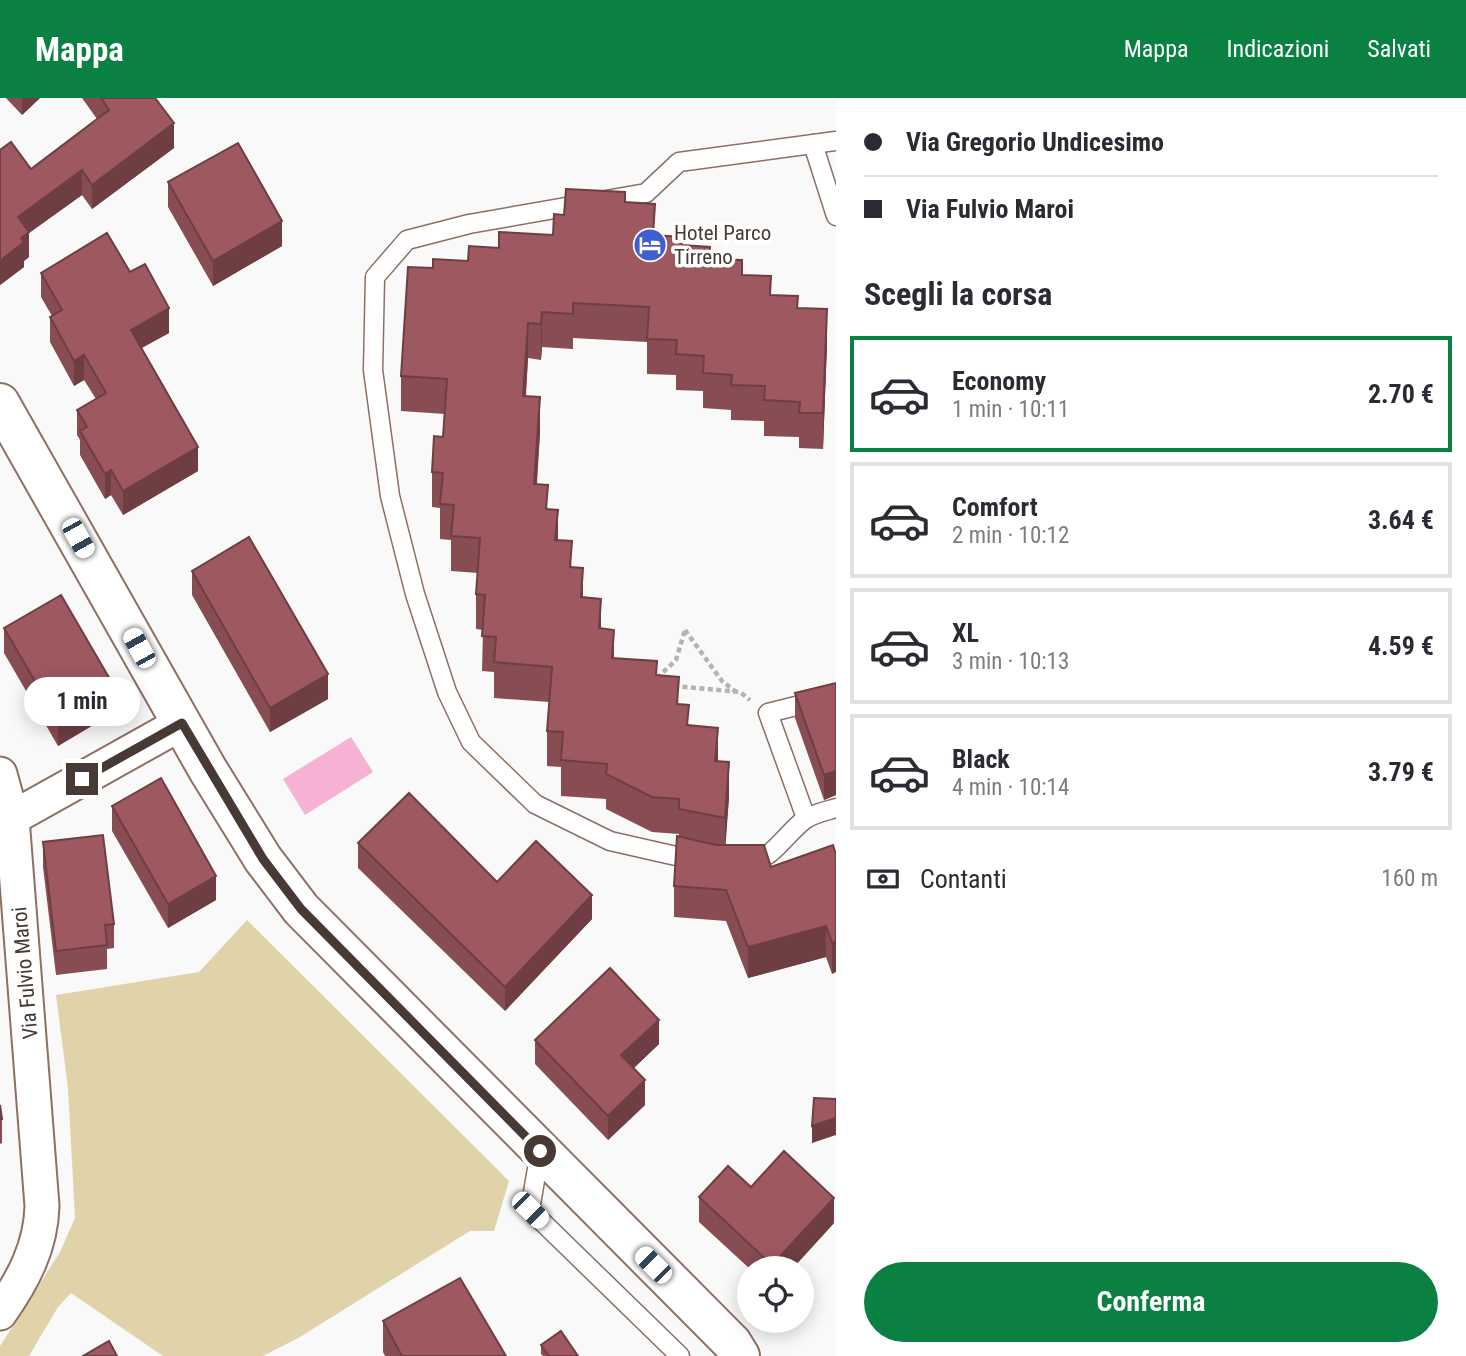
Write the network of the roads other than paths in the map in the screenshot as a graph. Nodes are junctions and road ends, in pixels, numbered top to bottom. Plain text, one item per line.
1 (836, 141) edge
2 (813, 144) junction
3 (836, 216) edge
4 (0, 403) edge
5 (836, 696) edge
6 (182, 723) junction
7 (0, 774) edge
8 (836, 808) edge
9 (12, 818) junction
10 (806, 818) junction
11 (540, 1151) junction
12 (0, 1313) edge
13 (741, 1352) edge
14 (680, 1356) edge

1 - 2 lane
2 - 3 lane
2 - 10 lane
4 - 6 street
5 - 10 lane
6 - 9 street
6 - 11 street
7 - 9 street, Via Fulvio Maroi
8 - 10 lane
9 - 12 street, Via Fulvio Maroi
11 - 13 street
11 - 14 lane

